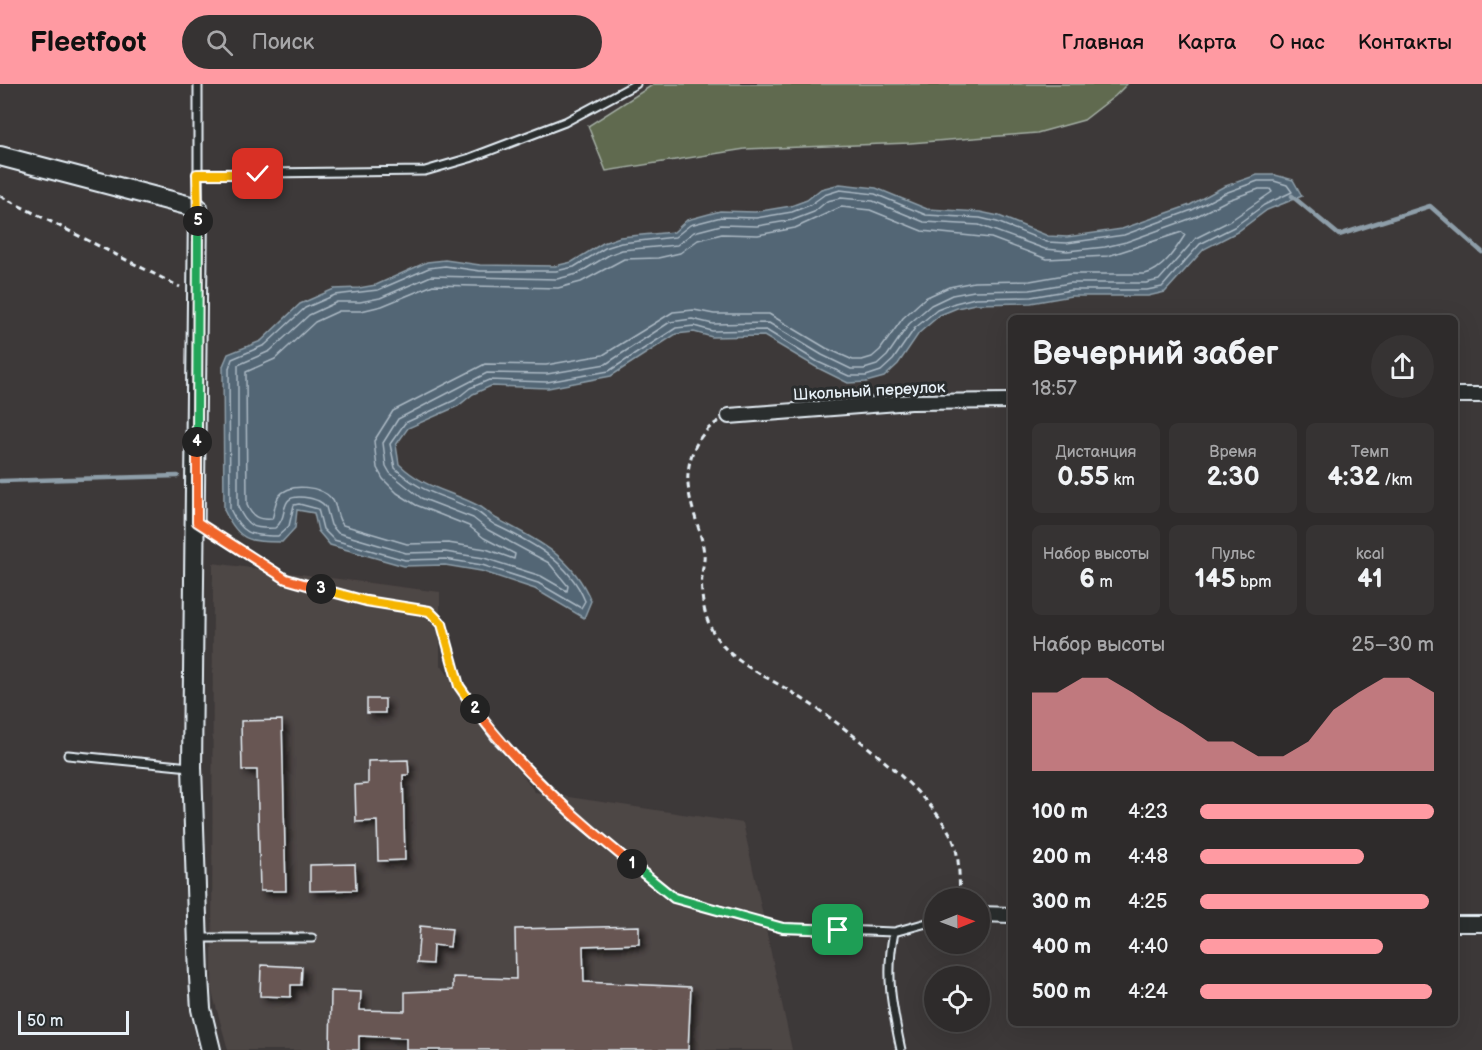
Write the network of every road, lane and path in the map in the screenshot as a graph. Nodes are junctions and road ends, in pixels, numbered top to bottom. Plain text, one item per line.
1 (198, 84) edge
2 (636, 84) edge
3 (0, 156) edge
4 (197, 174) junction
5 (0, 196) edge
6 (198, 208) junction
7 (198, 296) junction
8 (1482, 395) edge
9 (1458, 396) edge
10 (1008, 401) edge
11 (729, 416) joint
12 (197, 522) junction
13 (68, 755) dead end
14 (192, 767) junction
15 (959, 888) edge
16 (990, 914) edge
17 (1008, 915) edge
18 (924, 924) edge
19 (1458, 924) edge
20 (1482, 924) edge
21 (894, 932) junction
22 (198, 938) junction
23 (312, 938) dead end
24 (212, 1050) edge
25 (901, 1050) edge

1 - 4 lane
2 - 4 lane
3 - 6 street
4 - 6 lane
5 - 7 path
6 - 7 street
7 - 12 street
8 - 9 street
10 - 11 street, Школьный переулок
11 - 15 path
12 - 14 street
12 - 21 lane
13 - 14 lane
14 - 22 street
16 - 17 street
18 - 21 lane
19 - 20 street
21 - 25 lane
22 - 23 lane
22 - 24 street

